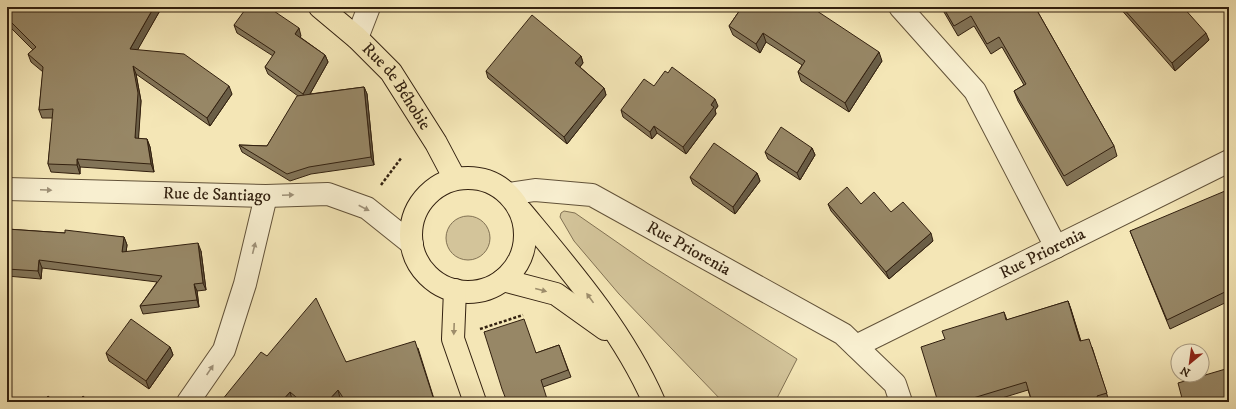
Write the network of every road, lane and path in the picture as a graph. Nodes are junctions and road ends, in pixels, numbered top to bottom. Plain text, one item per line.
1 (320, 7) edge
2 (369, 7) edge
3 (900, 7) edge
4 (357, 38) junction
5 (402, 157) dead end
6 (1229, 161) edge
7 (455, 179) junction
8 (7, 189) edge
9 (377, 190) dead end
10 (266, 196) junction
11 (514, 201) junction
12 (412, 244) junction
13 (1056, 247) junction
14 (503, 280) junction
15 (455, 290) junction
16 (530, 313) dead end
17 (478, 330) dead end
18 (621, 340) junction
19 (856, 346) junction
20 (656, 399) edge
21 (188, 402) edge
22 (475, 402) edge
23 (901, 402) edge

1 - 4 main road, Rue de Béhobie
2 - 4 street
3 - 13 street
4 - 7 main road, Rue de Béhobie
5 - 9 path
6 - 13 street, Rue Priorenia
7 - 11 main road
7 - 12 main road
8 -> 10 street, Rue de Santiago
10 -> 12 street, Rue de Santiago
21 -> 10 street
11 - 14 main road
18 -> 11 main road
11 - 19 street, Rue Priorenia
12 - 15 main road
13 - 19 street, Rue Priorenia
14 - 15 main road
14 -> 18 main road
15 -> 22 main road
16 - 17 path
18 - 20 main road
19 - 23 street, Rue Priorenia

